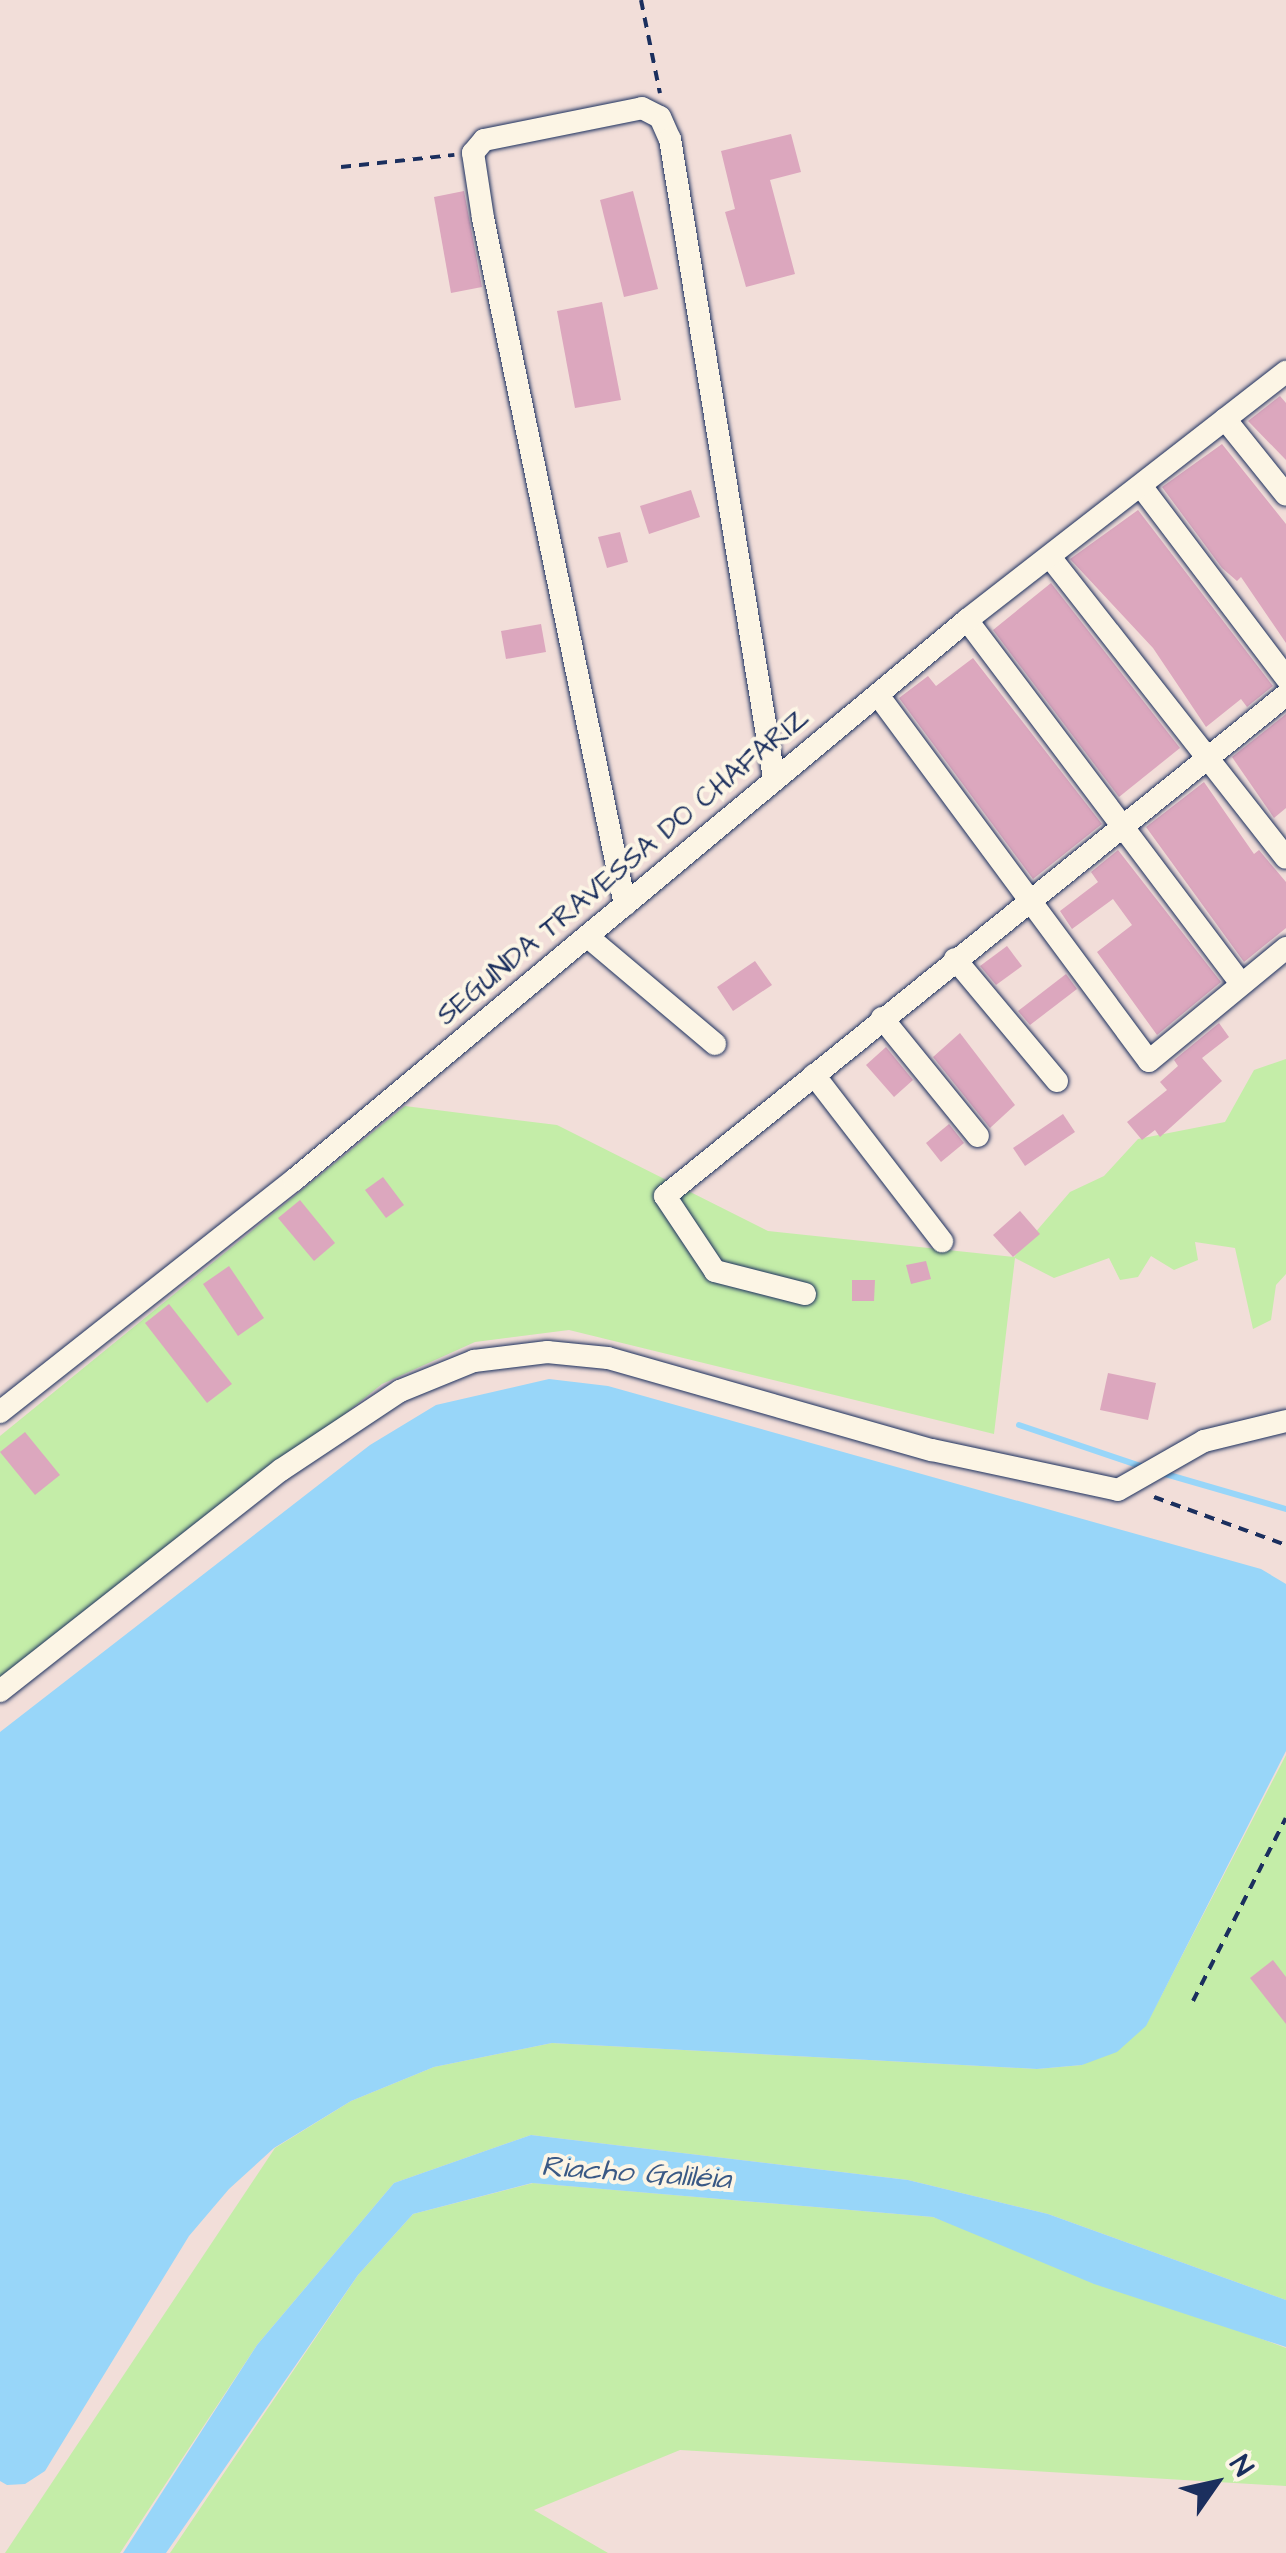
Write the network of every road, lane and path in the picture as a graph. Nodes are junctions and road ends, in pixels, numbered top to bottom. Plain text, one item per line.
1 (642, 0) edge
2 (670, 139) junction
3 (474, 153) junction
4 (342, 167) dead end
5 (1286, 372) edge
6 (1225, 419) junction
7 (1140, 486) junction
8 (1286, 495) edge
9 (1050, 558) junction
10 (967, 620) junction
11 (1286, 678) edge
12 (878, 695) junction
13 (1286, 696) edge
14 (1208, 759) junction
15 (774, 778) junction
16 (1124, 826) junction
17 (1286, 858) edge
18 (1030, 902) junction
19 (625, 905) junction
20 (588, 937) junction
21 (1286, 948) edge
22 (955, 958) junction
23 (1241, 983) junction
24 (882, 1018) junction
25 (714, 1044) dead end
26 (814, 1075) junction
27 (1057, 1081) dead end
28 (978, 1136) dead end
29 (942, 1241) dead end
30 (805, 1294) dead end
31 (0, 1412) edge
32 (1286, 1421) edge
33 (1136, 1485) junction
34 (1286, 1545) edge
35 (0, 1690) edge
36 (1286, 1818) edge
37 (1193, 2001) dead end

1 - 2 path
2 - 3 street
2 - 15 street
3 - 4 path
3 - 19 street
5 - 6 street, SEGUNDA TRAVESSA DO CHAFARIZ
6 - 7 street, SEGUNDA TRAVESSA DO CHAFARIZ
6 - 8 street
7 - 9 street, SEGUNDA TRAVESSA DO CHAFARIZ
7 - 11 street
9 - 10 street, SEGUNDA TRAVESSA DO CHAFARIZ
9 - 14 street
10 - 12 street, SEGUNDA TRAVESSA DO CHAFARIZ
10 - 16 street
12 - 15 street, SEGUNDA TRAVESSA DO CHAFARIZ
12 - 18 street
13 - 14 street
14 - 16 street
14 - 17 street
15 - 19 street, SEGUNDA TRAVESSA DO CHAFARIZ
16 - 18 street
16 - 23 street
18 - 22 street
18 - 23 street
19 - 20 street, SEGUNDA TRAVESSA DO CHAFARIZ
20 - 25 street
20 - 31 street, SEGUNDA TRAVESSA DO CHAFARIZ
21 - 23 street
22 - 24 street
22 - 27 street
24 - 26 street
24 - 28 street
26 - 29 street
26 - 30 street
32 - 33 street
33 - 34 path
33 - 35 street
36 - 37 path

